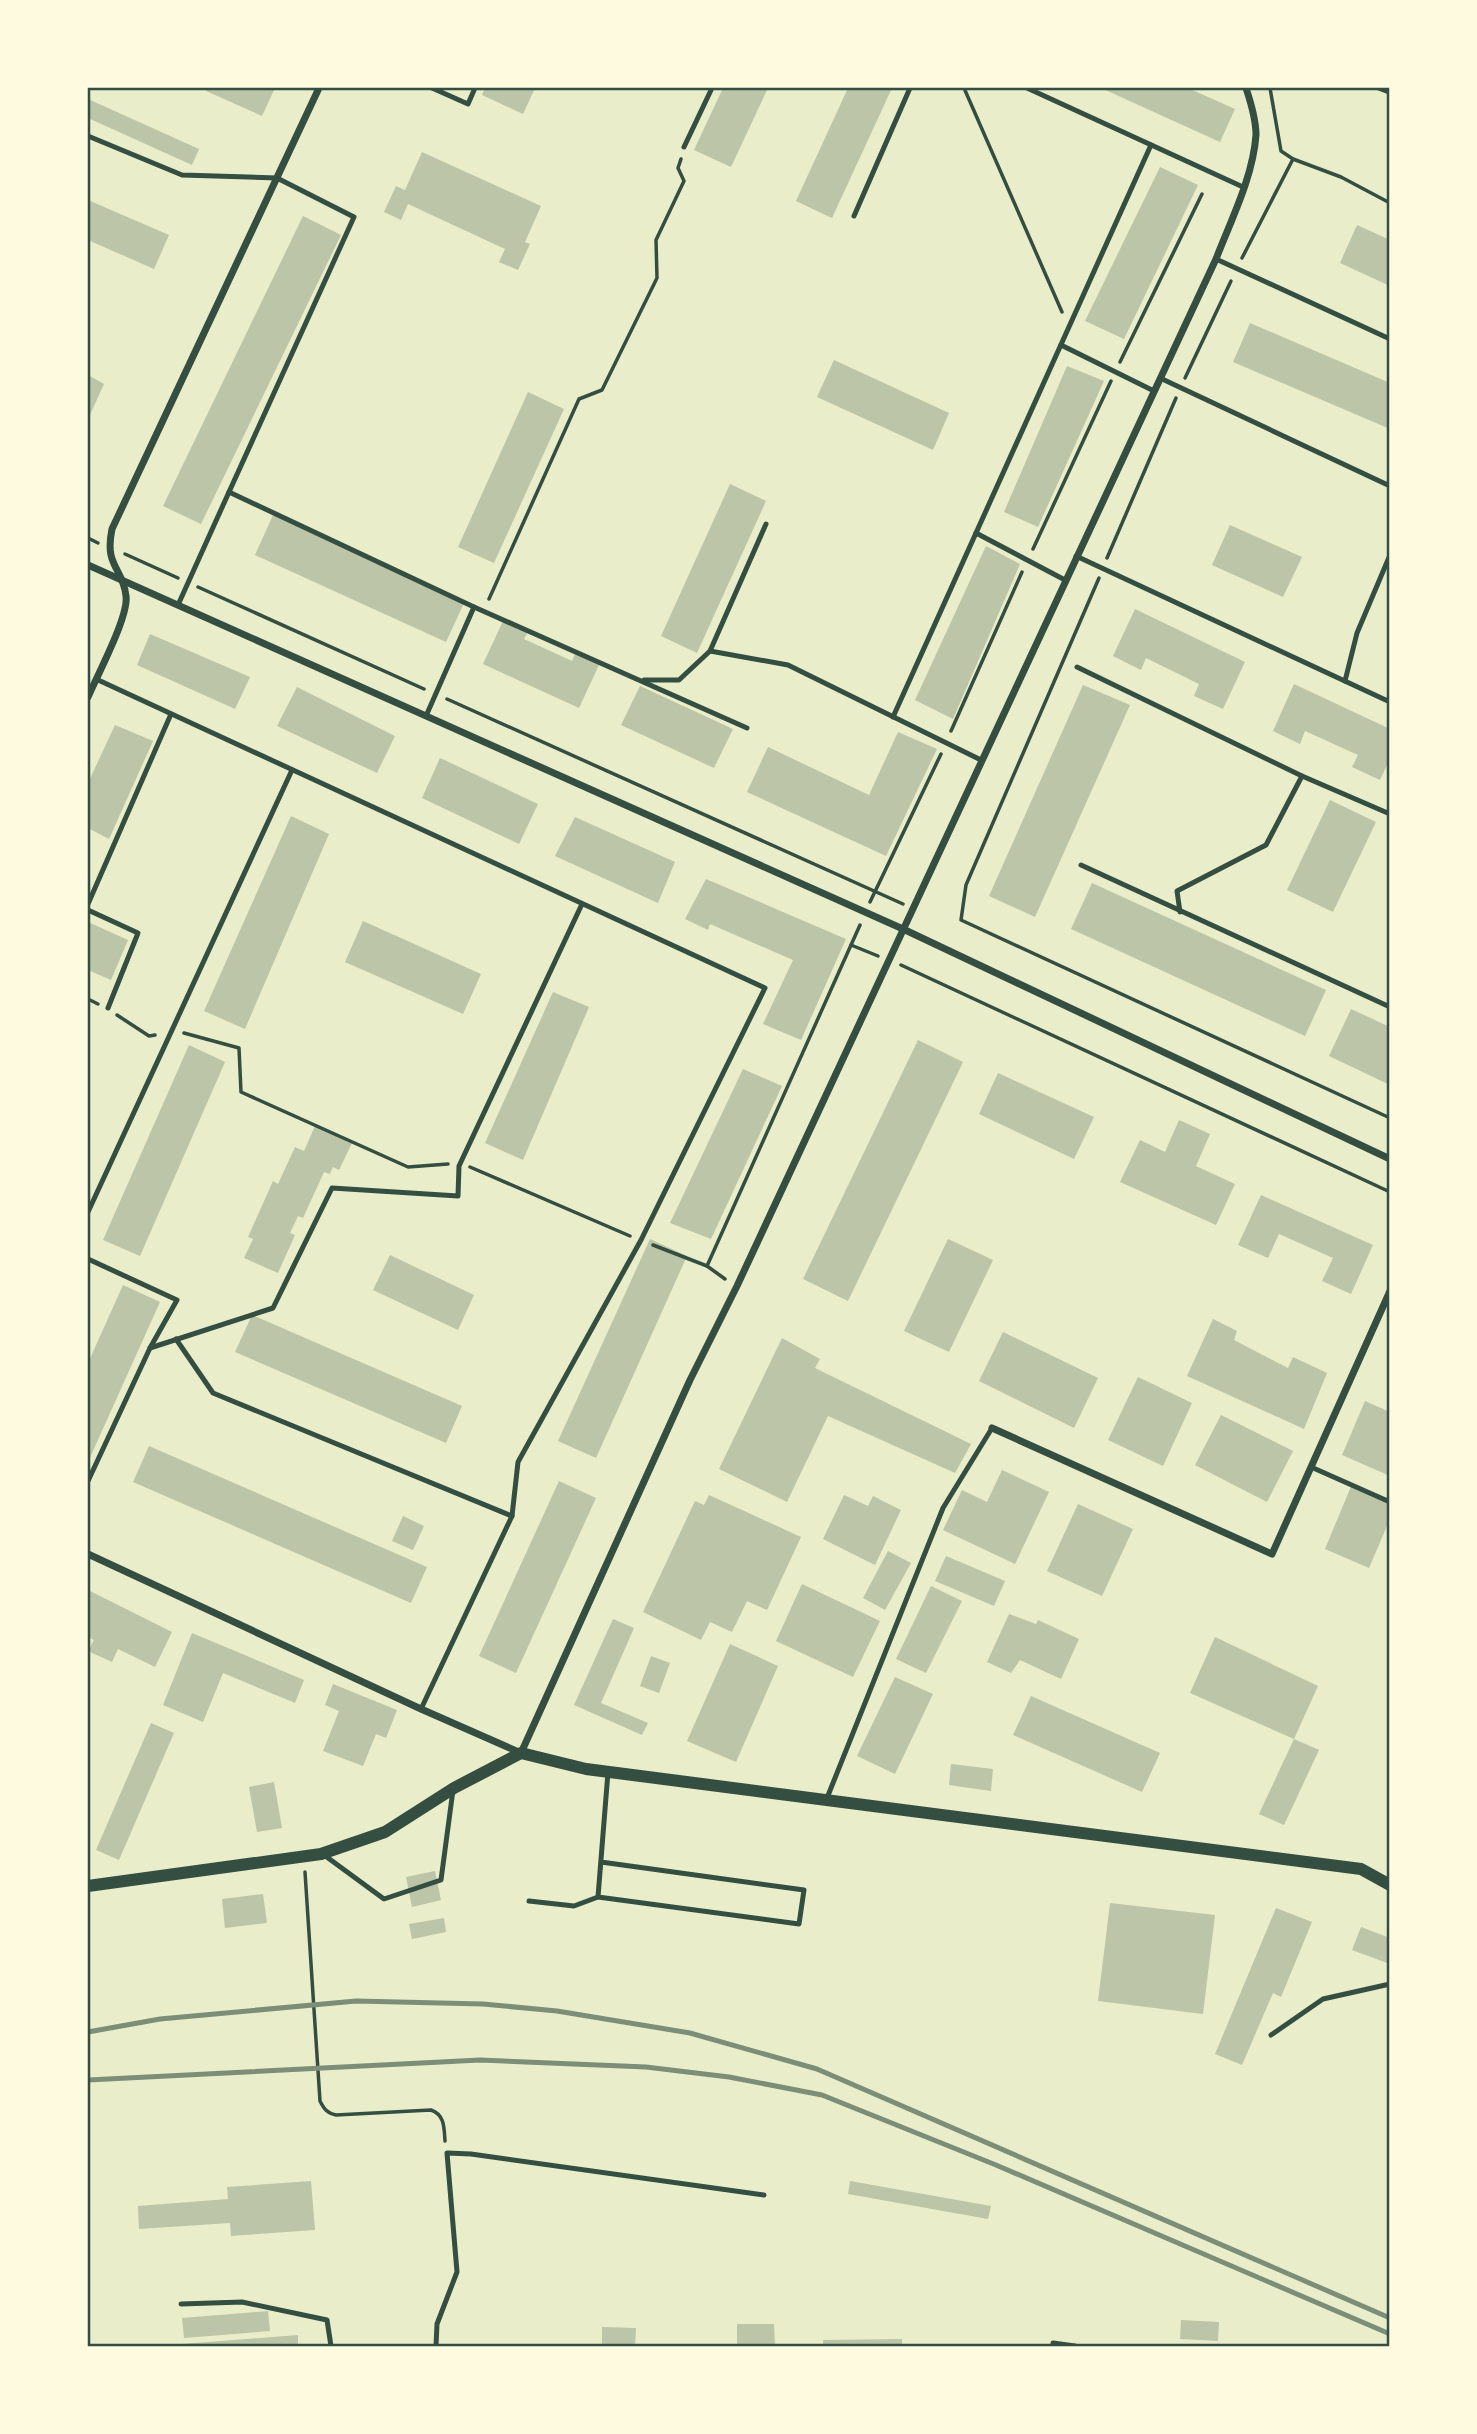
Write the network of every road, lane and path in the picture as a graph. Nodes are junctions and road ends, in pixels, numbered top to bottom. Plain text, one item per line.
1 (319, 88) edge
2 (432, 88) edge
3 (475, 88) edge
4 (712, 88) edge
5 (910, 88) edge
6 (964, 88) edge
7 (1027, 88) edge
8 (1246, 88) edge
9 (1270, 88) edge
10 (1377, 88) edge
11 (1036, 89) edge
12 (1390, 93) edge
13 (88, 136) edge
14 (1151, 145) junction
15 (684, 147) joint
16 (1293, 159) junction
17 (276, 178) junction
18 (1243, 187) junction
19 (1202, 194) dead end
20 (1390, 203) edge
21 (854, 216) dead end
22 (1216, 259) junction
23 (1237, 268) junction
24 (1069, 327) junction
25 (1390, 339) edge
26 (1060, 345) junction
27 (1115, 372) junction
28 (1160, 378) junction
29 (1181, 388) junction
30 (1154, 391) junction
31 (1390, 486) edge
32 (229, 492) junction
33 (766, 524) dead end
34 (976, 533) junction
35 (108, 547) junction
36 (1390, 555) edge
37 (1076, 556) junction
38 (1027, 560) junction
39 (88, 565) edge
40 (1103, 569) junction
41 (120, 579) junction
42 (1065, 580) junction
43 (184, 581) dead end
44 (197, 587) dead end
45 (178, 605) junction
46 (474, 607) junction
47 (483, 611) junction
48 (710, 651) junction
49 (1077, 667) dead end
50 (96, 679) junction
51 (644, 680) junction
52 (1345, 681) junction
53 (425, 689) dead end
54 (437, 695) dead end
55 (88, 697) edge
56 (1390, 702) edge
57 (171, 714) junction
58 (426, 716) junction
59 (893, 717) junction
60 (747, 728) dead end
61 (946, 743) junction
62 (981, 760) junction
63 (292, 770) junction
64 (1303, 776) junction
65 (1390, 814) edge
66 (1081, 864) dead end
67 (88, 904) edge
68 (582, 904) junction
69 (905, 905) dead end
70 (88, 910) edge
71 (865, 912) junction
72 (1180, 912) junction
73 (903, 929) junction
74 (851, 945) junction
75 (887, 960) junction
76 (88, 999) edge
77 (1390, 1007) edge
78 (108, 1008) junction
79 (170, 1034) junction
80 (1390, 1118) edge
81 (1390, 1159) edge
82 (458, 1166) junction
83 (1390, 1192) edge
84 (88, 1212) edge
85 (642, 1240) junction
86 (88, 1259) edge
87 (707, 1266) junction
88 (737, 1286) junction
89 (1390, 1291) edge
90 (176, 1339) junction
91 (150, 1348) junction
92 (992, 1428) joint
93 (1311, 1467) junction
94 (88, 1480) edge
95 (1390, 1502) edge
96 (512, 1516) junction
97 (88, 1554) edge
98 (421, 1709) junction
99 (521, 1753) junction
100 (608, 1772) junction
101 (454, 1788) junction
102 (825, 1801) junction
103 (321, 1854) junction
104 (304, 1856) junction
105 (601, 1862) junction
106 (1390, 1885) edge
107 (88, 1886) edge
108 (598, 1897) junction
109 (529, 1901) dead end
110 (1390, 1984) edge
111 (1271, 2035) dead end
112 (447, 2154) junction
113 (764, 2195) dead end
114 (181, 2304) dead end
115 (1053, 2343) dead end
116 (331, 2347) edge
117 (436, 2347) edge
118 (1075, 2347) edge

1 - 17 street
2 - 3 lane
4 - 15 lane
5 - 21 lane
6 - 24 path
7 - 11 lane
8 - 18 street
9 - 16 path
10 - 12 path
11 - 14 lane
13 - 17 lane
14 - 18 lane
14 - 24 lane
15 - 47 path
16 - 20 path
16 - 23 path
17 - 32 lane
17 - 35 street
18 - 22 street
19 - 27 path
22 - 23 lane
22 - 28 street
23 - 25 lane
23 - 29 path
24 - 26 lane
26 - 27 lane
26 - 34 lane
27 - 30 lane
27 - 38 path
28 - 29 lane
28 - 30 street
29 - 31 lane
29 - 40 path
30 - 37 street
32 - 45 lane
32 - 46 lane
33 - 48 lane
34 - 38 lane
34 - 59 lane
35 - 41 street
35 - 43 path
36 - 52 lane
37 - 40 lane
37 - 42 street
38 - 42 lane
38 - 61 path
39 - 41 street
40 - 52 lane
40 - 80 path
41 - 45 street
41 - 50 street
42 - 62 street
44 - 53 path
45 - 58 street
46 - 47 lane
46 - 58 lane
47 - 51 lane
48 - 51 lane
48 - 59 lane
49 - 64 lane
50 - 55 street
50 - 57 lane
51 - 60 lane
52 - 56 lane
54 - 69 path
57 - 63 lane
57 - 67 lane
58 - 71 street
59 - 61 lane
61 - 62 lane
61 - 71 path
62 - 73 street
63 - 68 lane
63 - 79 lane
64 - 65 lane
64 - 72 lane
66 - 72 lane
68 - 82 lane
68 - 85 lane
70 - 78 lane
71 - 73 street
71 - 74 path
72 - 77 lane
73 - 75 street
73 - 81 street
74 - 75 path
74 - 87 path
75 - 83 path
75 - 88 street
76 - 78 path
78 - 79 path
79 - 82 path
79 - 84 lane
82 - 85 path
82 - 90 lane
85 - 87 path
85 - 96 lane
86 - 91 lane
87 - 88 path
88 - 99 street
89 - 93 street
90 - 91 lane
90 - 96 lane
91 - 94 lane
92 - 93 street
92 - 102 lane
93 - 95 lane
96 - 98 lane
97 - 98 street
98 - 99 street
99 - 100 street
99 - 101 street
100 - 102 street
100 - 105 lane
101 - 103 street
101 - 103 lane
102 - 106 street
103 - 104 street
104 - 107 street
104 - 112 path
105 - 108 lane
105 - 108 lane
108 - 109 lane
110 - 111 lane
112 - 113 lane
112 - 117 lane
114 - 116 lane
115 - 118 lane

